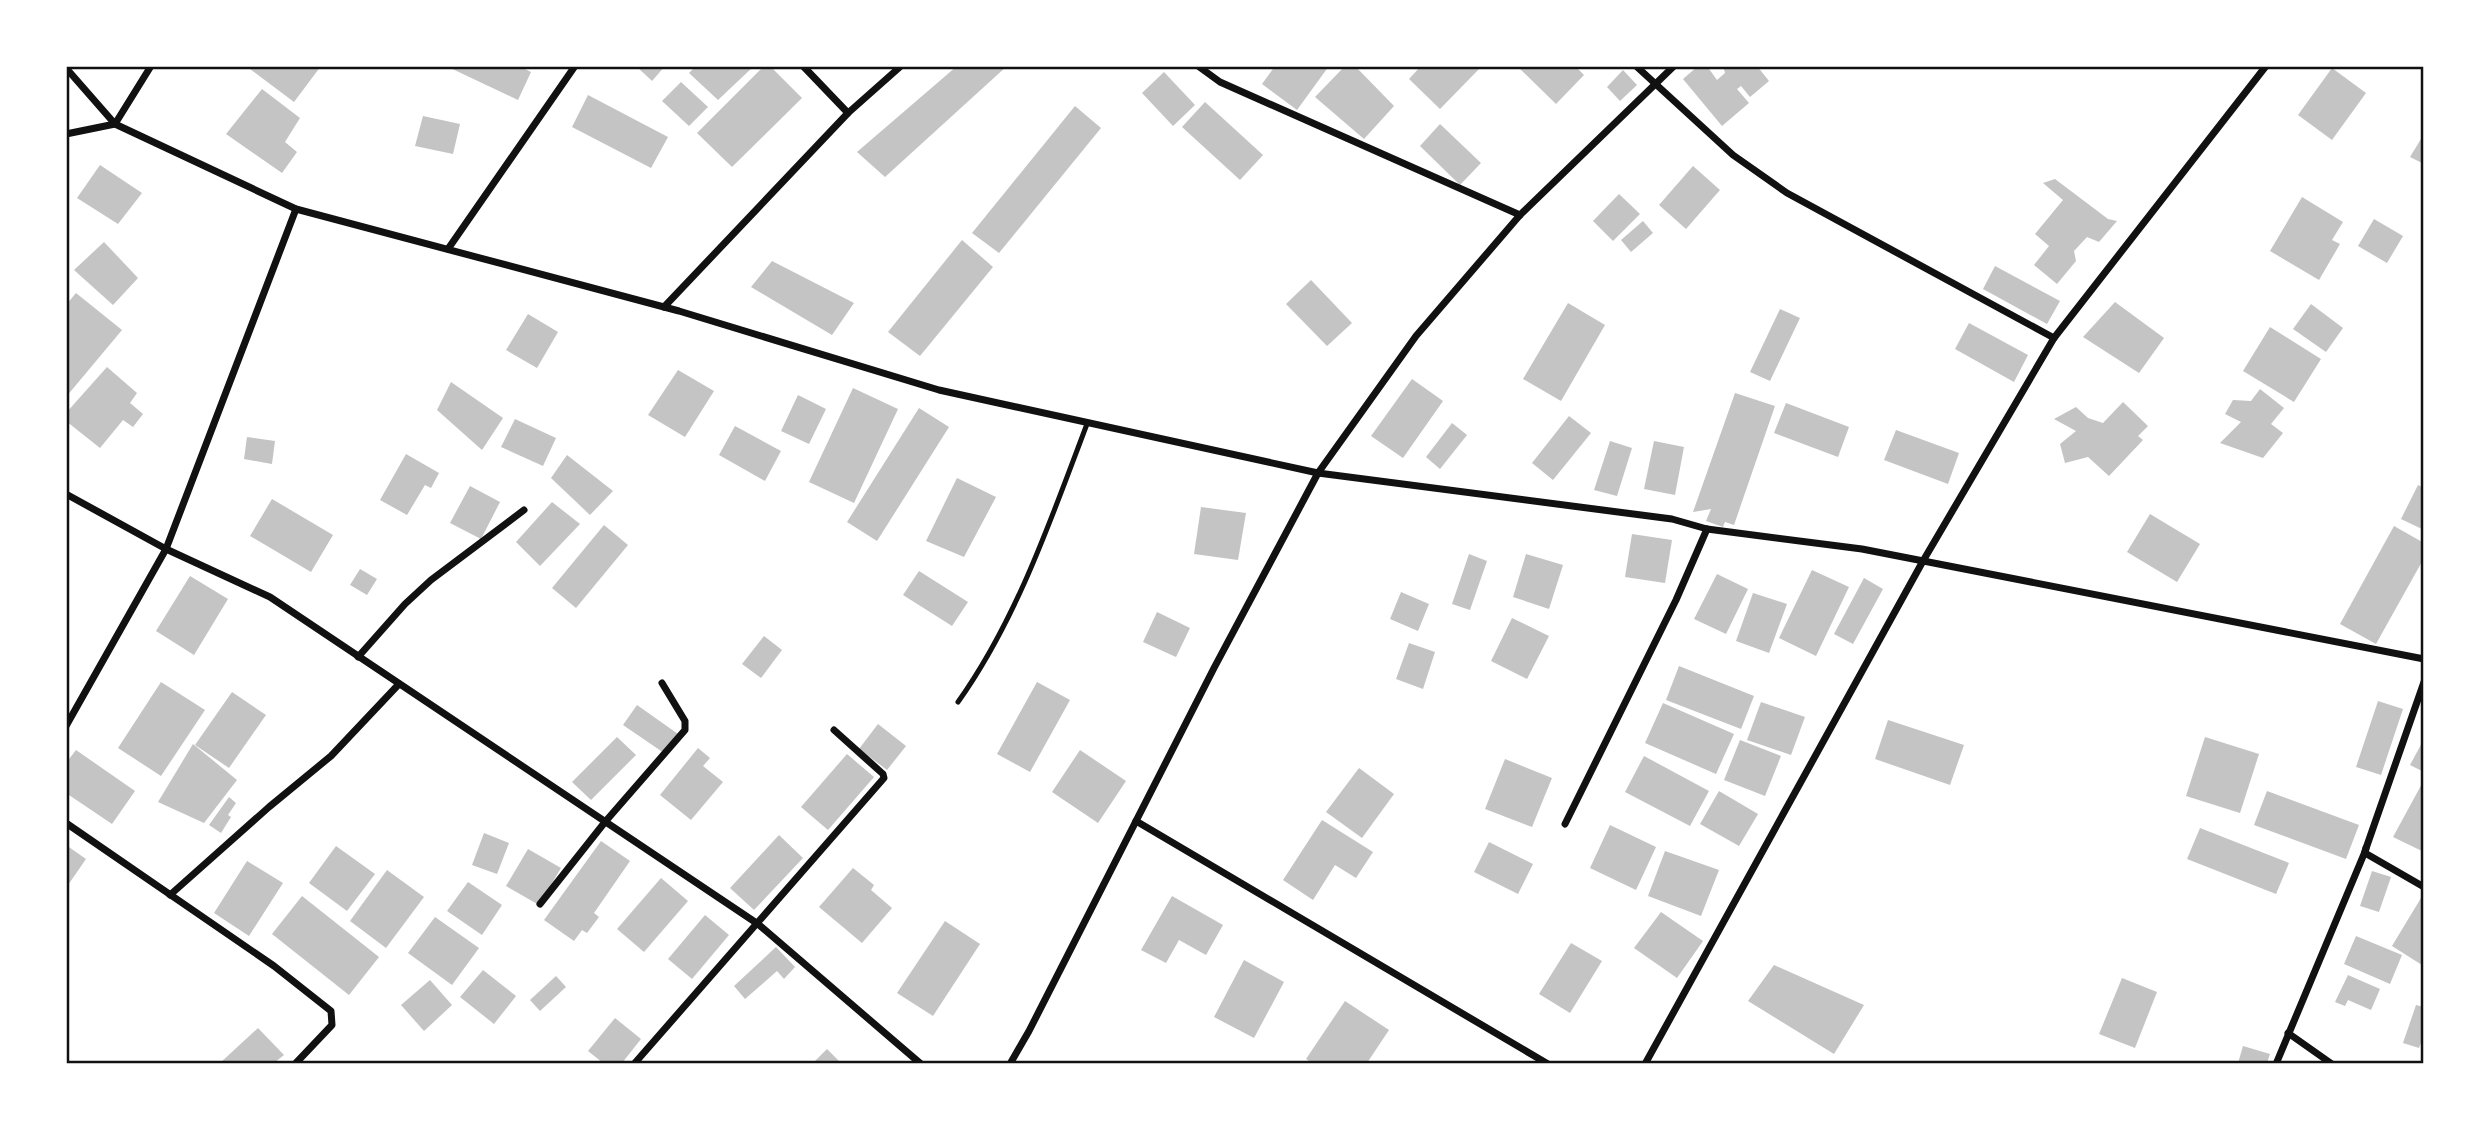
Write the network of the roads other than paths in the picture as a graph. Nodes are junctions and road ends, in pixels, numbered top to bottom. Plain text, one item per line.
1 (151, 66) edge
2 (575, 66) edge
3 (803, 66) edge
4 (901, 66) edge
5 (1199, 66) edge
6 (1636, 66) edge
7 (1674, 66) edge
8 (2266, 66) edge
9 (67, 70) edge
10 (1655, 84) junction
11 (848, 113) junction
12 (115, 124) junction
13 (66, 134) edge
14 (296, 209) junction
15 (1520, 215) junction
16 (448, 249) junction
17 (664, 307) junction
18 (2054, 338) junction
19 (1087, 424) junction
20 (1318, 473) junction
21 (66, 494) edge
22 (524, 510) dead end
23 (1707, 528) junction
24 (166, 549) junction
25 (1923, 561) junction
26 (358, 657) junction
27 (2424, 659) edge
28 (2424, 682) edge
29 (662, 683) dead end
30 (399, 684) junction
31 (958, 702) dead end
32 (66, 726) edge
33 (834, 730) dead end
34 (1136, 821) junction
35 (605, 822) junction
36 (66, 823) edge
37 (1565, 824) dead end
38 (2424, 887) edge
39 (170, 895) junction
40 (540, 904) dead end
41 (758, 924) junction
42 (2288, 1034) junction
43 (295, 1063) edge
44 (634, 1063) edge
45 (922, 1063) edge
46 (1010, 1063) edge
47 (1548, 1063) edge
48 (1645, 1063) edge
49 (2276, 1063) edge
50 (2332, 1063) edge

1 - 12 street
2 - 16 street
3 - 11 street
4 - 11 street
5 - 15 street
6 - 10 street
7 - 10 street
8 - 18 street
9 - 12 street
10 - 15 street
10 - 18 street
11 - 17 street
12 - 13 street
12 - 14 street
14 - 16 street
14 - 24 street
15 - 20 street
16 - 17 street
17 - 19 street
18 - 25 street
19 - 20 street
19 - 31 lane
20 - 23 street
20 - 34 street
21 - 24 street
22 - 26 street
23 - 25 street
23 - 37 street
24 - 26 street
24 - 32 street
25 - 27 street
25 - 48 street
26 - 30 street
28 - 38 street
28 - 42 street
29 - 35 street
30 - 35 street
30 - 39 street
33 - 41 street
34 - 46 street
34 - 47 street
35 - 40 street
35 - 41 street
36 - 39 street
39 - 43 street
41 - 44 street
41 - 45 street
42 - 49 street
42 - 50 street

